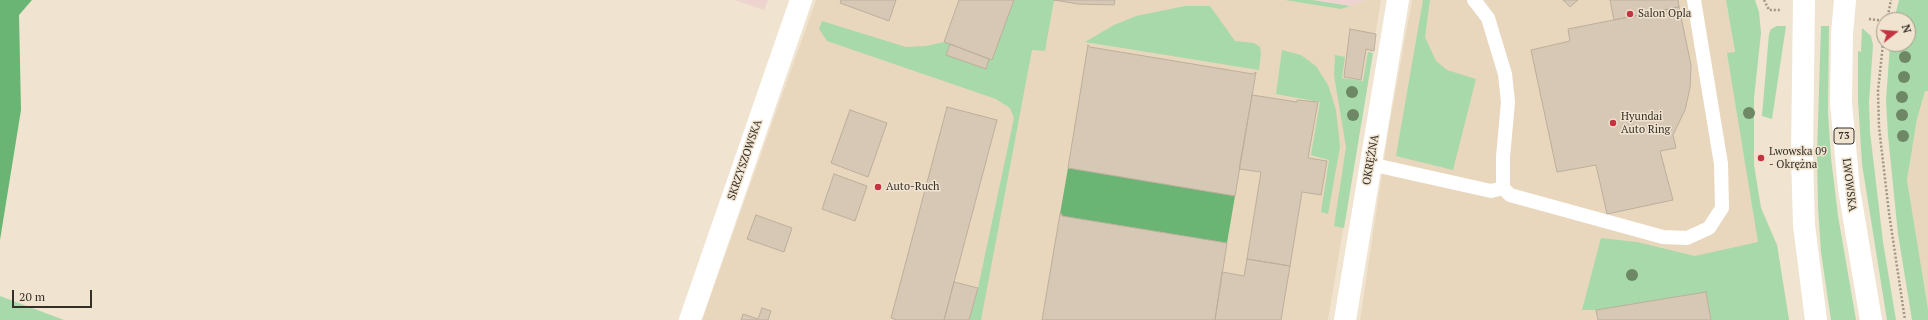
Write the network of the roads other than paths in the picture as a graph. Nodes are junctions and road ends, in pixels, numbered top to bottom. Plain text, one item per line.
1 (801, 0) edge
2 (1398, 0) edge
3 (1474, 0) edge
4 (1694, 0) edge
5 (1804, 0) edge
6 (1845, 0) edge
7 (1370, 164) junction
8 (1504, 188) junction
9 (690, 320) edge
10 (1344, 320) edge
11 (1816, 320) edge
12 (1871, 320) edge

1 - 9 street, SKRZYSZOWSKA
2 - 7 street, OKRĘŻNA
3 - 8 lane
4 - 8 lane
5 - 11 street
6 - 12 street, LWOWSKA / 73
7 - 8 lane
7 - 10 street, OKRĘŻNA

